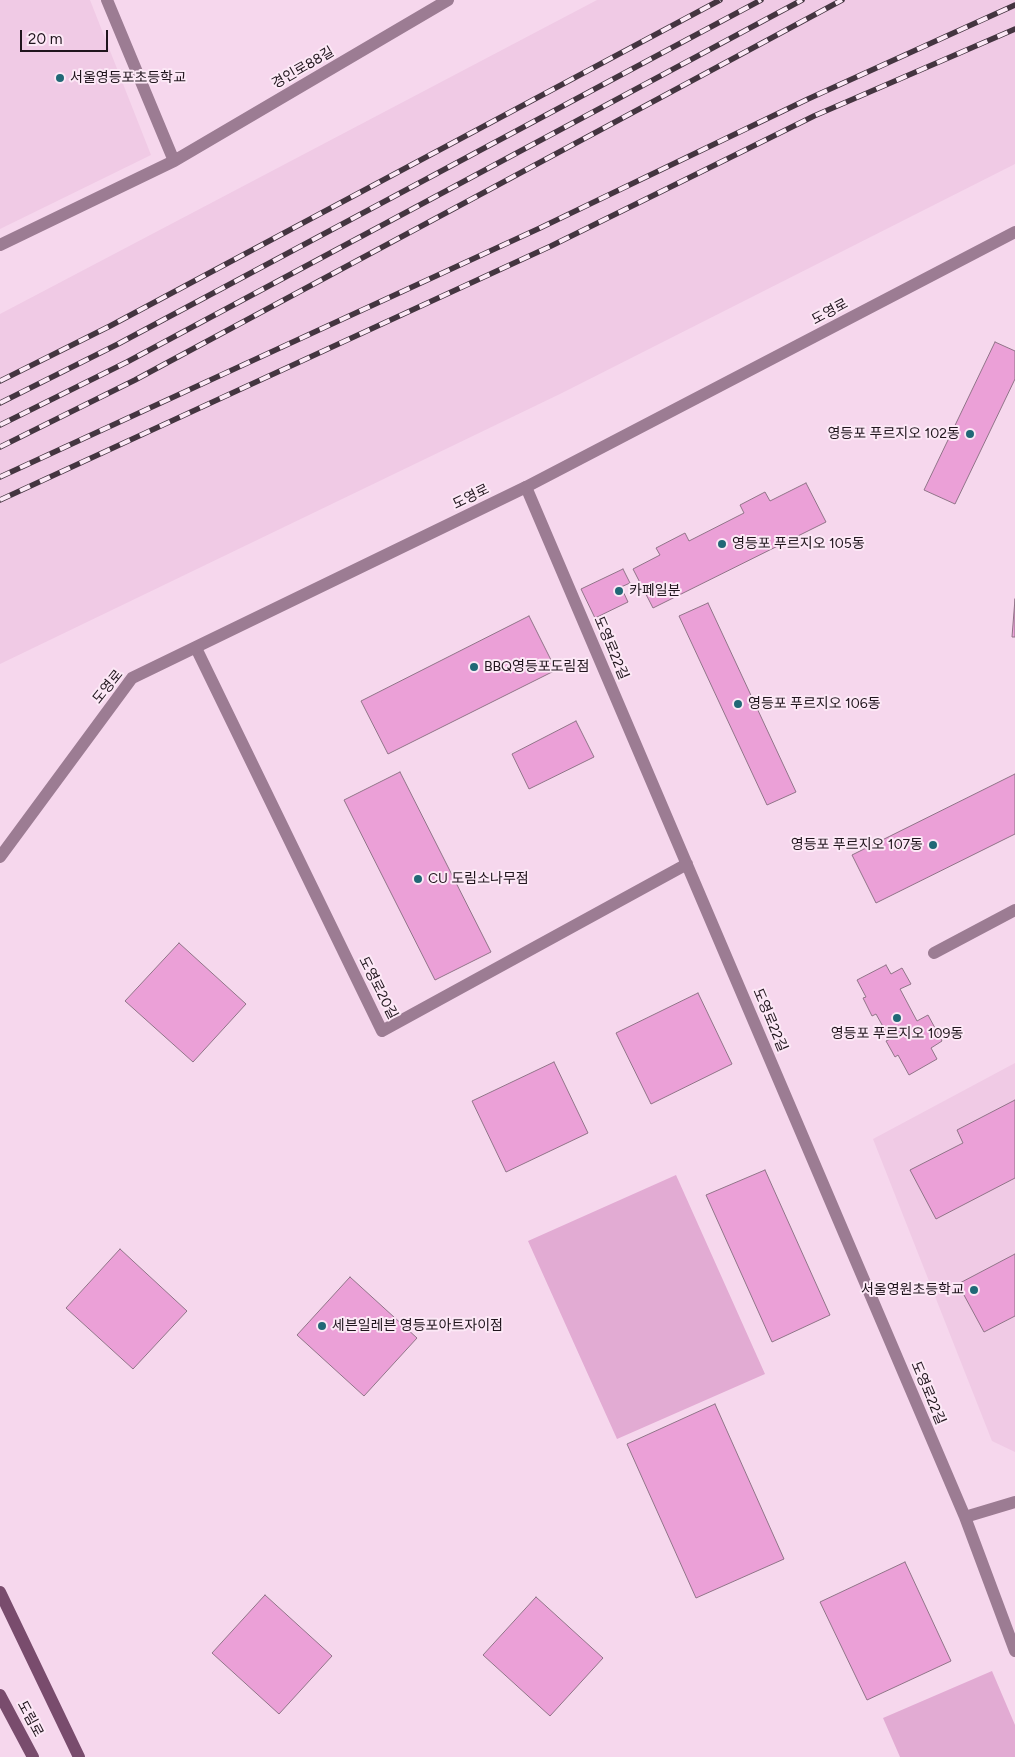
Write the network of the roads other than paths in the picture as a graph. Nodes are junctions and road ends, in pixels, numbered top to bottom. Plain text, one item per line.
1 (107, 0) edge
2 (448, 0) edge
3 (174, 161) junction
4 (1015, 232) edge
5 (0, 245) edge
6 (526, 487) junction
7 (196, 648) junction
8 (0, 857) edge
9 (687, 864) junction
10 (1015, 910) edge
11 (934, 953) dead end
12 (1015, 1502) edge
13 (965, 1517) junction
14 (0, 1592) edge
15 (1015, 1651) edge
16 (0, 1696) edge
17 (33, 1757) edge
18 (79, 1757) edge

1 - 3 street
2 - 3 street, 경인로88길
3 - 5 street, 경인로88길
4 - 6 street, 도영로
6 - 7 street, 도영로
6 - 9 street, 도영로22길
7 - 8 street, 도영로
7 - 9 street, 도영로20길
9 - 13 street, 도영로22길
10 - 11 street
12 - 13 street
13 - 15 street, 도영로22길
14 - 18 main road
16 - 17 main road, 도림로

